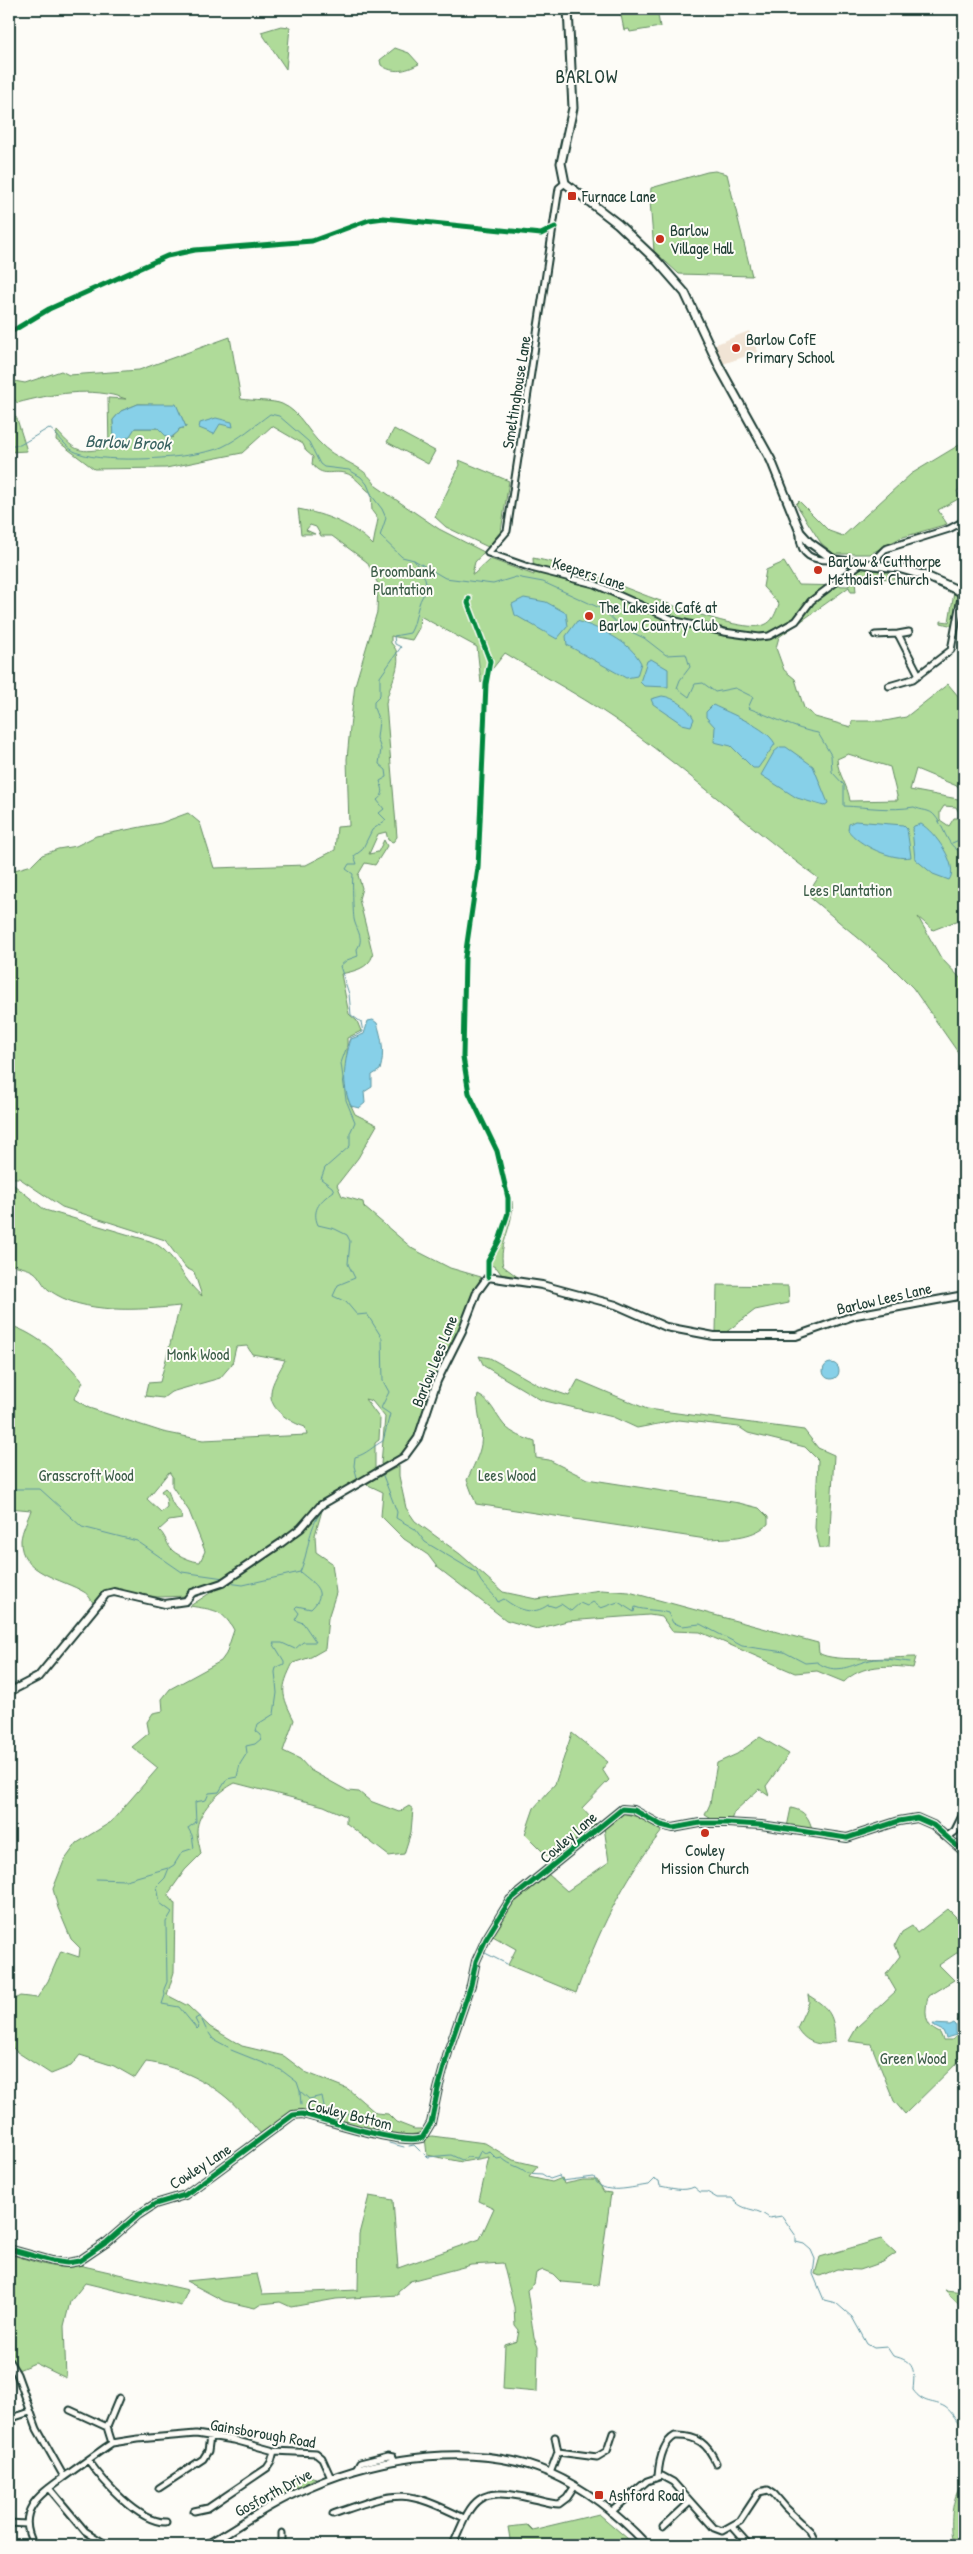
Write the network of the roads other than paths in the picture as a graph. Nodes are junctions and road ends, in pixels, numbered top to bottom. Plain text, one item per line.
1 (568, 9) edge
2 (565, 183) junction
3 (964, 521) edge
4 (488, 553) joint
5 (859, 562) junction
6 (876, 563) junction
7 (963, 592) edge
8 (909, 632) dead end
9 (898, 634) junction
10 (875, 635) dead end
11 (919, 675) junction
12 (889, 686) dead end
13 (964, 1295) edge
14 (9, 1692) edge
15 (964, 1813) edge
16 (955, 1831) junction
17 (947, 1836) junction
18 (957, 1846) junction
19 (964, 1852) edge
20 (293, 2115) joint
21 (400, 2139) joint
22 (9, 2249) edge
23 (9, 2361) edge
24 (119, 2398) dead end
25 (70, 2410) dead end
26 (30, 2412) junction
27 (9, 2420) edge
28 (107, 2427) junction
29 (613, 2433) dead end
30 (210, 2436) junction
31 (555, 2437) dead end
32 (112, 2444) junction
33 (274, 2451) junction
34 (558, 2452) junction
35 (88, 2460) junction
36 (716, 2463) dead end
37 (550, 2473) junction
38 (658, 2476) junction
39 (64, 2477) junction
40 (331, 2478) junction
41 (575, 2486) junction
42 (49, 2488) junction
43 (159, 2488) dead end
44 (690, 2502) junction
45 (194, 2511) dead end
46 (611, 2512) junction
47 (333, 2514) dead end
48 (464, 2518) junction
49 (166, 2522) dead end
50 (9, 2523) edge
51 (26, 2524) junction
52 (663, 2527) dead end
53 (733, 2527) junction
54 (282, 2533) dead end
55 (34, 2545) edge
56 (107, 2545) edge
57 (206, 2545) edge
58 (282, 2545) edge
59 (385, 2545) edge
60 (407, 2545) edge
61 (453, 2545) edge
62 (647, 2545) edge
63 (749, 2545) edge
64 (813, 2545) edge

1 - 2 main road
2 - 4 street, Smeltinghouse Lane
2 - 5 main road
3 - 6 street
4 - 5 street, Keepers Lane
5 - 6 main road
6 - 7 main road
7 - 11 street
8 - 9 street
9 - 10 street
9 - 11 street
11 - 12 street
13 - 14 street, Barlow Lees Lane
15 - 16 street
16 - 17 street
16 - 18 street
17 - 18 street, Cowley Lane
17 - 21 street, Cowley Lane
18 - 19 street, Cowley Lane
20 - 21 street, Cowley Bottom
20 - 22 street, Cowley Lane
23 - 26 street
24 - 28 street
25 - 28 street
26 - 27 street
26 - 39 street
28 - 32 street
29 - 34 street
30 - 32 street, Gainsborough Road
30 - 33 street, Gainsborough Road
30 - 43 street
31 - 34 street
32 - 35 street, Gainsborough Road
33 - 40 street, Gainsborough Road
33 - 45 street
34 - 37 street
35 - 39 street, Gainsborough Road
35 - 49 street
36 - 38 street
37 - 40 street, Gosforth Drive
37 - 41 street, Gosforth Drive
38 - 44 street
38 - 46 street
39 - 42 street, Gainsborough Road
40 - 57 street, Gosforth Drive
41 - 46 street, Gosforth Drive
41 - 48 street
42 - 51 street, Gainsborough Road
42 - 56 street
44 - 52 street
44 - 53 street
46 - 62 street, Gosforth Drive
47 - 48 street
48 - 61 street
50 - 51 street
51 - 55 street
53 - 63 street
53 - 64 street
54 - 58 street
59 - 60 street

